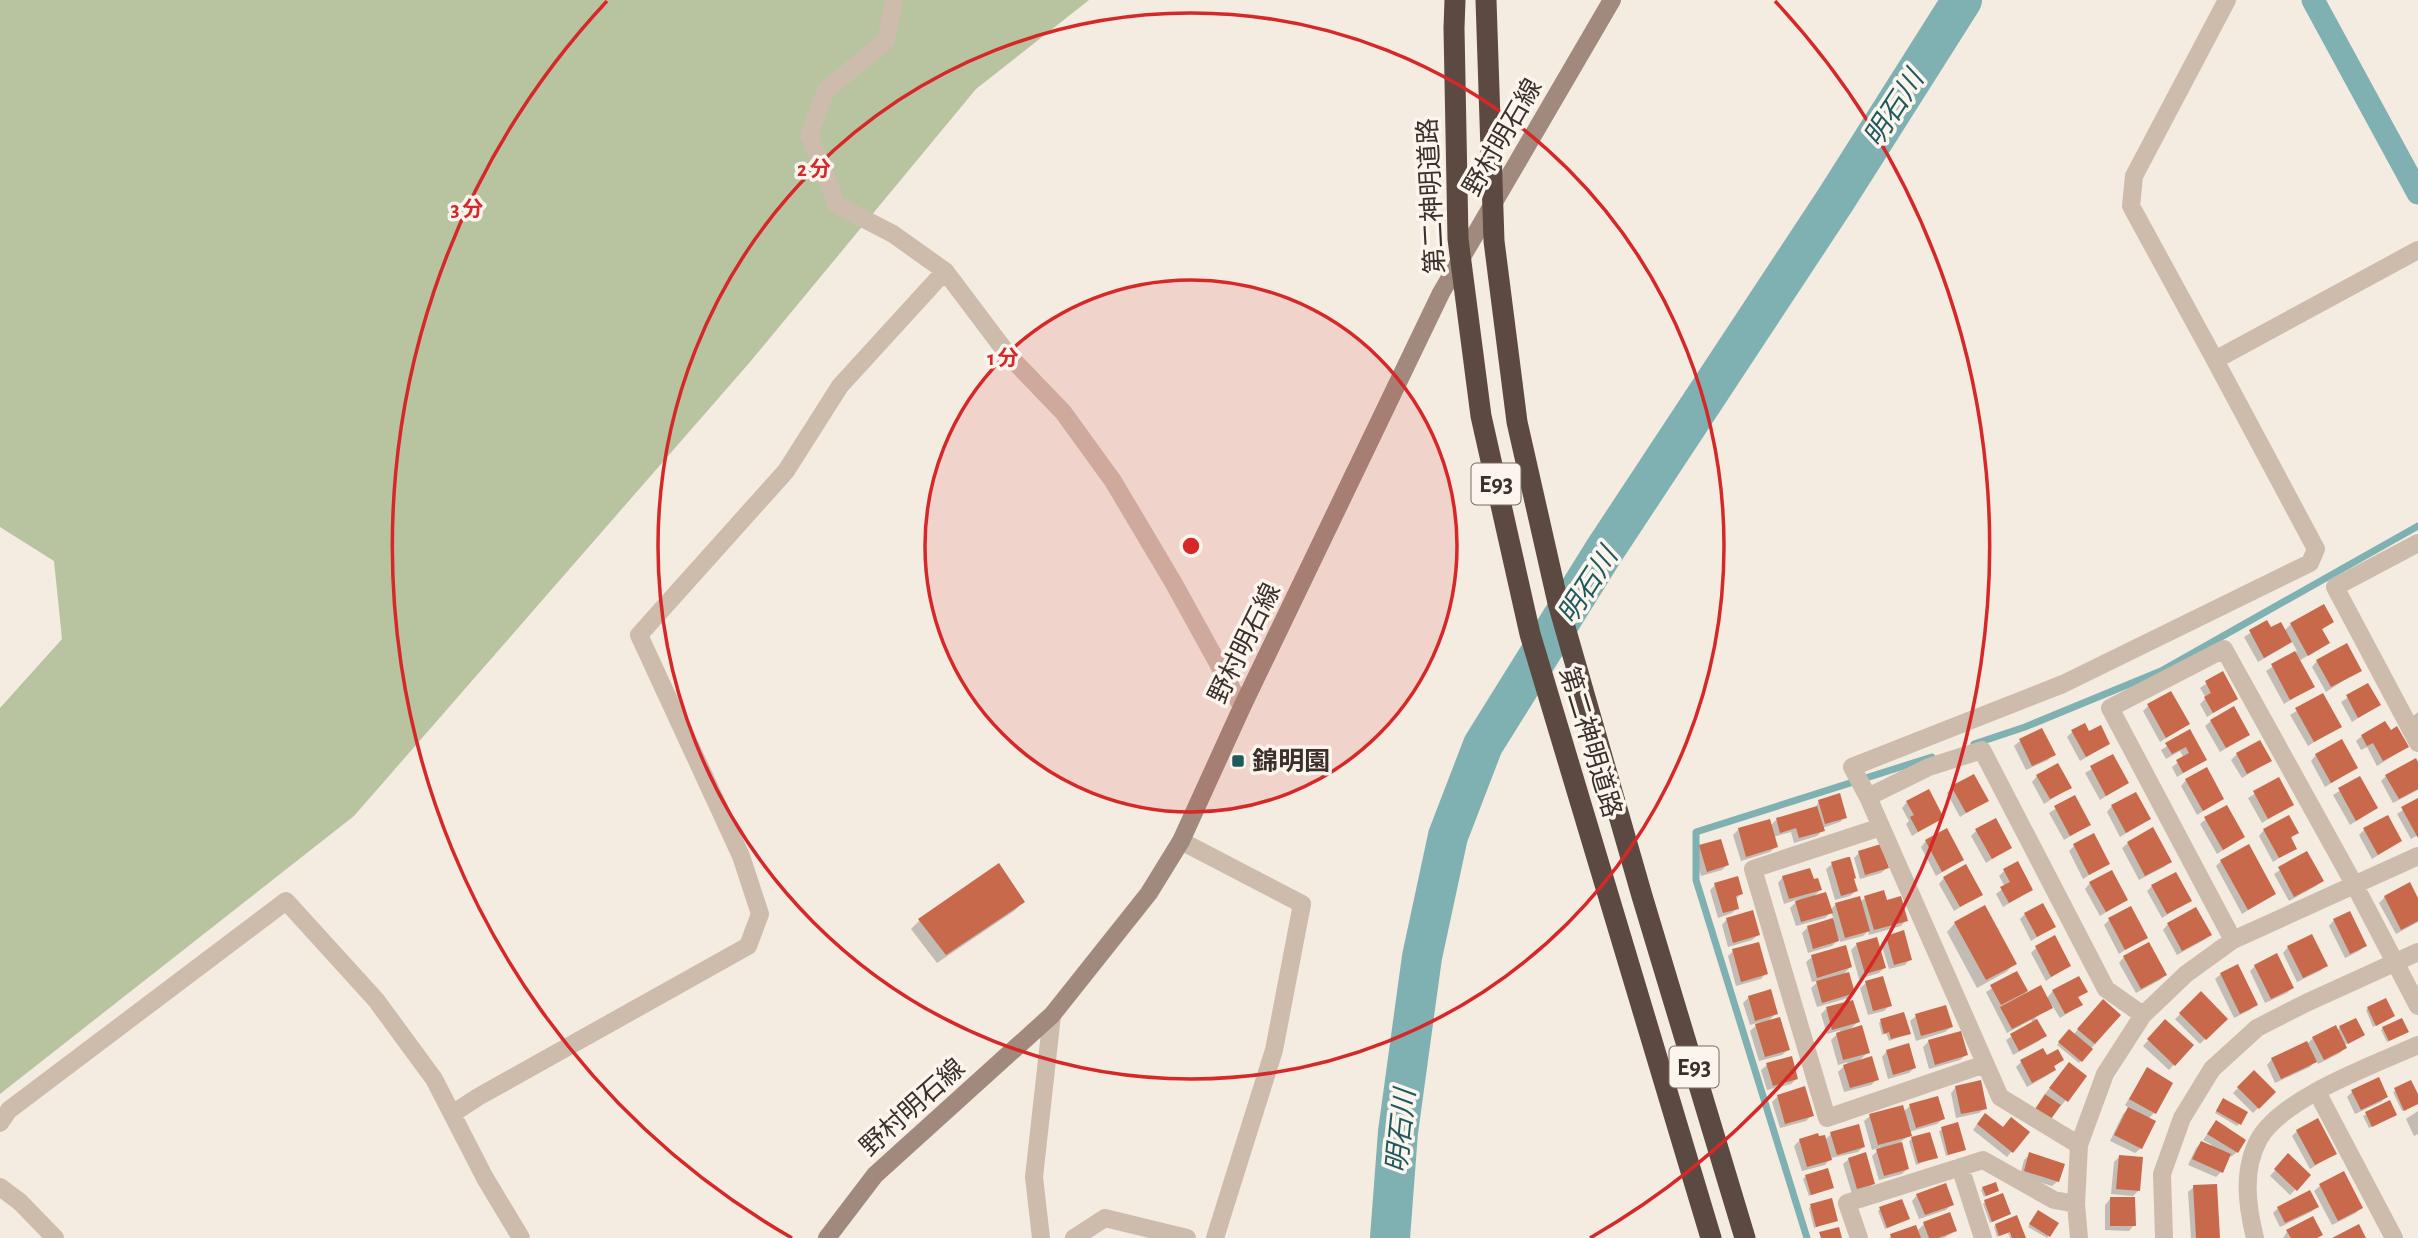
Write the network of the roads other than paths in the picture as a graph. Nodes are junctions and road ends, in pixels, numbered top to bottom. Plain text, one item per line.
1 (894, 0) edge
2 (1455, 0) edge
3 (1612, 0) edge
4 (2227, 0) edge
5 (1486, 6) edge
6 (2418, 250) edge
7 (945, 271) junction
8 (2216, 360) junction
9 (2418, 543) edge
10 (1242, 707) junction
11 (2418, 744) edge
12 (1868, 797) junction
13 (1881, 827) junction
14 (1181, 841) junction
15 (2418, 856) edge
16 (2354, 884) junction
17 (2233, 940) junction
18 (2418, 952) edge
19 (2395, 963) junction
20 (2418, 1006) edge
21 (1052, 1015) junction
22 (2143, 1015) junction
23 (2418, 1045) edge
24 (1985, 1064) junction
25 (2316, 1093) junction
26 (452, 1114) junction
27 (0, 1123) edge
28 (2079, 1145) junction
29 (1959, 1167) junction
30 (0, 1187) edge
31 (2076, 1203) junction
32 (55, 1238) edge
33 (521, 1238) edge
34 (827, 1238) edge
35 (1041, 1238) edge
36 (1074, 1238) edge
37 (1187, 1238) edge
38 (1215, 1238) edge
39 (1711, 1238) edge
40 (1745, 1238) edge
41 (1858, 1238) edge
42 (1983, 1238) edge
43 (2079, 1238) edge
44 (2164, 1238) edge
45 (2255, 1238) edge
46 (2394, 1238) edge

1 - 7 street
2 - 39 highway, 第二神明道路 / E93
3 - 10 main road, 野村明石線
4 - 8 street
5 - 40 highway, 第二神明道路 / E93
6 - 8 street
7 - 10 street
7 - 26 street
8 - 12 street
9 - 11 street
10 - 14 main road, 野村明石線
12 - 13 street
12 - 22 street
13 - 24 street
13 - 24 street
14 - 21 main road, 野村明石線
14 - 38 street
15 - 16 street
16 - 17 street
16 - 17 street
16 - 19 street
17 - 22 street
18 - 19 street
19 - 20 street
19 - 44 street
21 - 34 main road, 野村明石線
21 - 35 street
22 - 28 street
23 - 25 street
24 - 28 street
25 - 45 street
25 - 46 street
26 - 27 street
26 - 33 street
28 - 31 street
29 - 31 street
29 - 41 street
29 - 42 street
30 - 32 street
31 - 43 street
36 - 37 street

